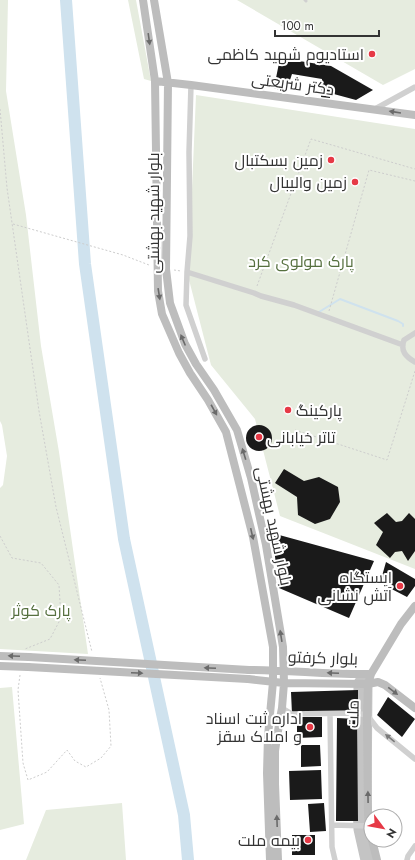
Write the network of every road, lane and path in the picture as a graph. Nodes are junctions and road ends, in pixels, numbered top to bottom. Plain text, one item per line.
1 (143, 0) edge
2 (154, 0) edge
3 (155, 81) junction
4 (168, 83) junction
5 (191, 85) junction
6 (415, 87) edge
7 (0, 109) edge
8 (375, 109) junction
9 (415, 115) edge
10 (415, 169) edge
11 (415, 181) edge
12 (12, 224) junction
13 (157, 268) junction
14 (187, 272) junction
15 (254, 293) junction
16 (327, 318) junction
17 (415, 333) edge
18 (402, 345) junction
19 (205, 359) dead end
20 (415, 362) edge
21 (415, 371) edge
22 (295, 430) dead end
23 (0, 536) edge
24 (415, 606) edge
25 (24, 649) dead end
26 (92, 654) dead end
27 (0, 656) edge
28 (0, 666) edge
29 (25, 668) junction
30 (273, 670) junction
31 (284, 670) junction
32 (372, 674) junction
33 (98, 675) dead end
34 (273, 682) junction
35 (284, 683) junction
36 (368, 684) junction
37 (282, 708) junction
38 (415, 708) edge
39 (330, 714) junction
40 (367, 715) junction
41 (415, 759) edge
42 (369, 808) edge
43 (332, 825) junction
44 (363, 826) edge
45 (415, 846) edge
46 (374, 848) edge
47 (270, 860) edge
48 (278, 860) edge
49 (334, 860) edge
50 (377, 860) edge
51 (407, 860) edge

1 -> 3 main road, بلوار شهید بهشتی
2 - 4 main road, بلوار شهید بهشتی
3 - 4 main road, دکتر شریعتی
3 - 13 main road, بلوار شهید بهشتی
4 - 5 main road, دکتر شریعتی
31 -> 4 main road, بلوار شهید بهشتی
5 - 8 main road, دکتر شریعتی
5 - 14 street
6 - 8 street
7 - 12 path
9 -> 8 main road, دکتر شریعتی
10 - 15 path
11 - 16 path
12 - 13 path
12 - 26 path
13 -> 30 main road, بلوار شهید بهشتی
14 - 15 street
14 - 19 street
15 - 16 street
16 - 18 street
17 - 18 street
18 - 20 street
21 - 22 path
23 - 25 path
24 - 32 main road, ملت
30 -> 27 main road, بلوار کرفتو, bridge
28 - 29 main road
29 - 33 path
29 -> 34 main road, bridge
30 - 31 main road, بلوار کرفتو
30 - 34 main road, بلوار شهید بهشتی
32 -> 31 main road, بلوار کرفتو
31 - 35 main road, بلوار شهید بهشتی
32 - 36 main road, ملت
34 - 35 main road
34 - 47 main road, بلوار شهید بهشتی
35 - 36 main road
35 - 37 main road, بلوار شهید بهشتی
36 -> 38 main road
36 - 40 main road, ملت
37 - 39 street
48 -> 37 main road, بلوار شهید بهشتی
39 - 40 street
39 - 43 street
41 -> 40 street
42 -> 40 main road, ملت
43 - 44 street
43 - 49 street
45 - 51 street
46 - 50 main road

